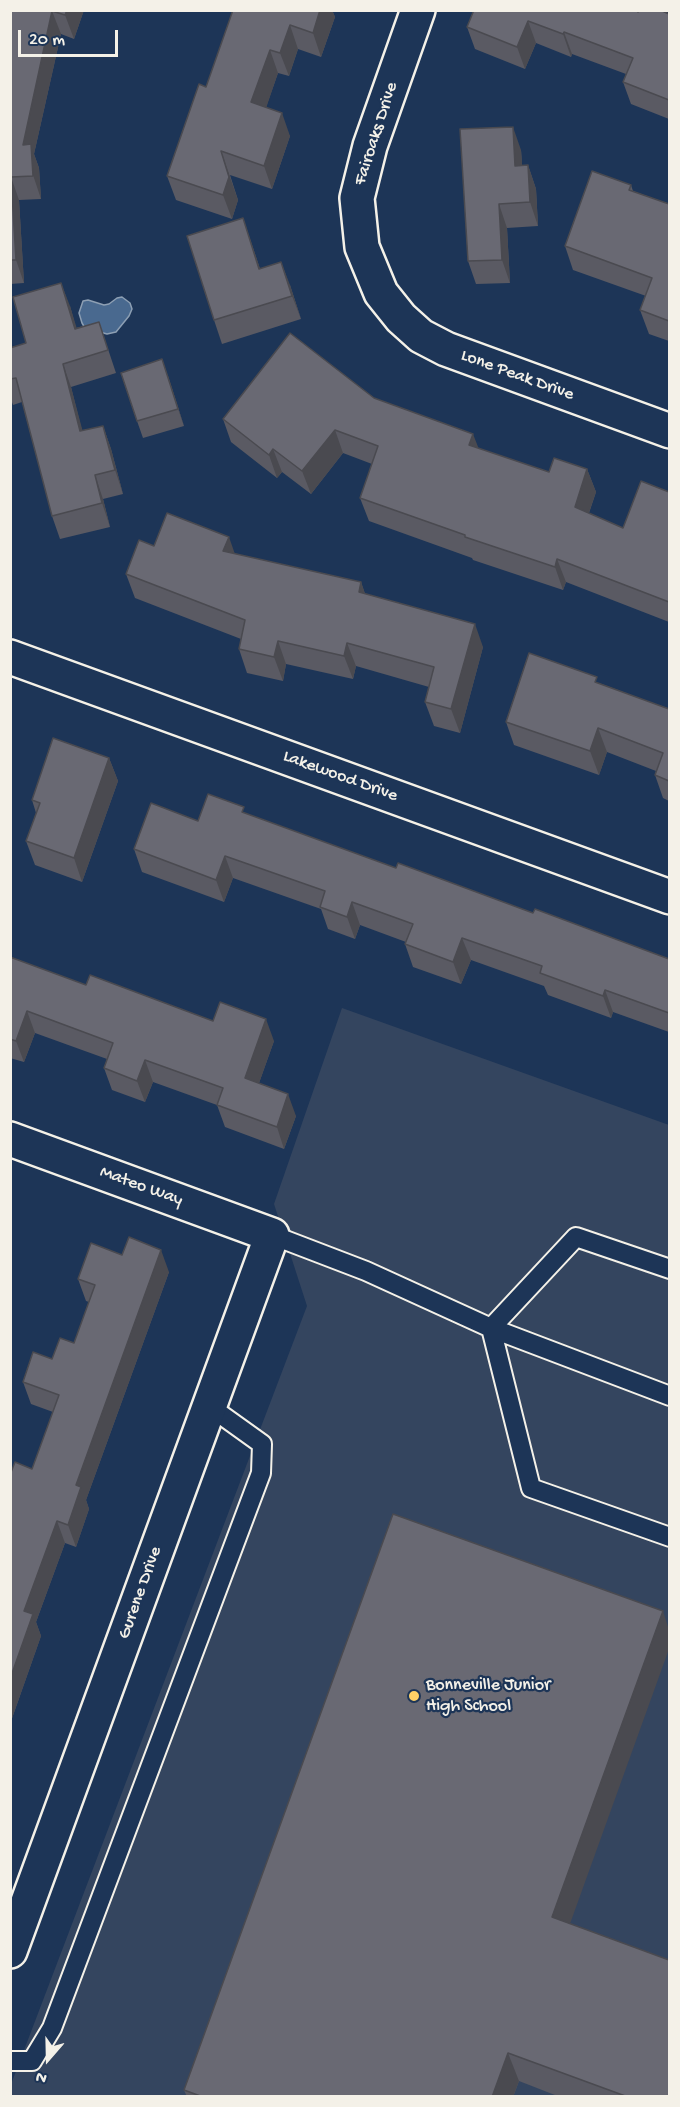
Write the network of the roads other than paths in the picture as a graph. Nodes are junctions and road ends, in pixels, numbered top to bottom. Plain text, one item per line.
1 (418, 10) edge
2 (381, 293) joint
3 (669, 431) edge
4 (10, 657) edge
5 (669, 897) edge
6 (10, 1139) edge
7 (272, 1234) junction
8 (669, 1269) edge
9 (491, 1328) junction
10 (669, 1396) edge
11 (209, 1406) junction
12 (669, 1538) edge
13 (10, 1951) edge
14 (10, 2061) edge

1 - 2 street, Fairoaks Drive
2 - 3 street, Lone Peak Drive
4 - 5 street, Lakewood Drive
6 - 7 street, Mateo Way
7 - 9 lane
7 - 11 street, Gurene Drive
8 - 9 lane
9 - 10 lane
9 - 12 lane
11 - 13 street, Gurene Drive
11 - 14 lane

